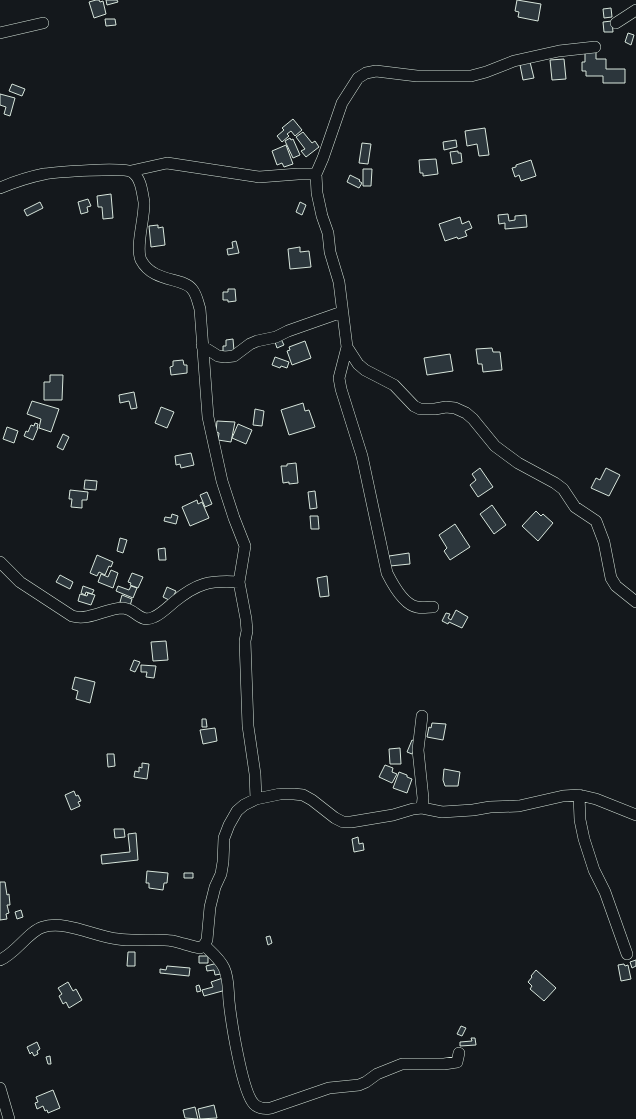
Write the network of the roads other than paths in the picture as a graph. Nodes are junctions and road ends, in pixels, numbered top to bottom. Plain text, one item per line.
1 (636, 10) edge
2 (43, 23) dead end
3 (616, 23) dead end
4 (0, 32) edge
5 (595, 47) dead end
6 (131, 171) junction
7 (316, 174) junction
8 (0, 188) edge
9 (342, 312) junction
10 (202, 346) junction
11 (347, 347) junction
12 (0, 562) edge
13 (239, 582) junction
14 (636, 602) edge
15 (433, 607) dead end
16 (422, 716) dead end
17 (579, 795) junction
18 (256, 799) junction
19 (422, 808) junction
20 (636, 815) edge
21 (204, 945) junction
22 (627, 954) dead end
23 (0, 960) edge
24 (459, 1053) dead end
25 (0, 1088) edge
26 (9, 1119) edge

1 - 3 street
2 - 4 street
5 - 7 street
6 - 7 street
6 - 8 street
6 - 10 street
7 - 9 street
9 - 10 street
9 - 11 street
10 - 13 street
11 - 14 street
11 - 15 street
12 - 13 street
13 - 18 street
16 - 19 street
17 - 19 street
17 - 20 street
17 - 22 street
18 - 19 street
18 - 21 street
21 - 23 street
21 - 24 street
25 - 26 street

